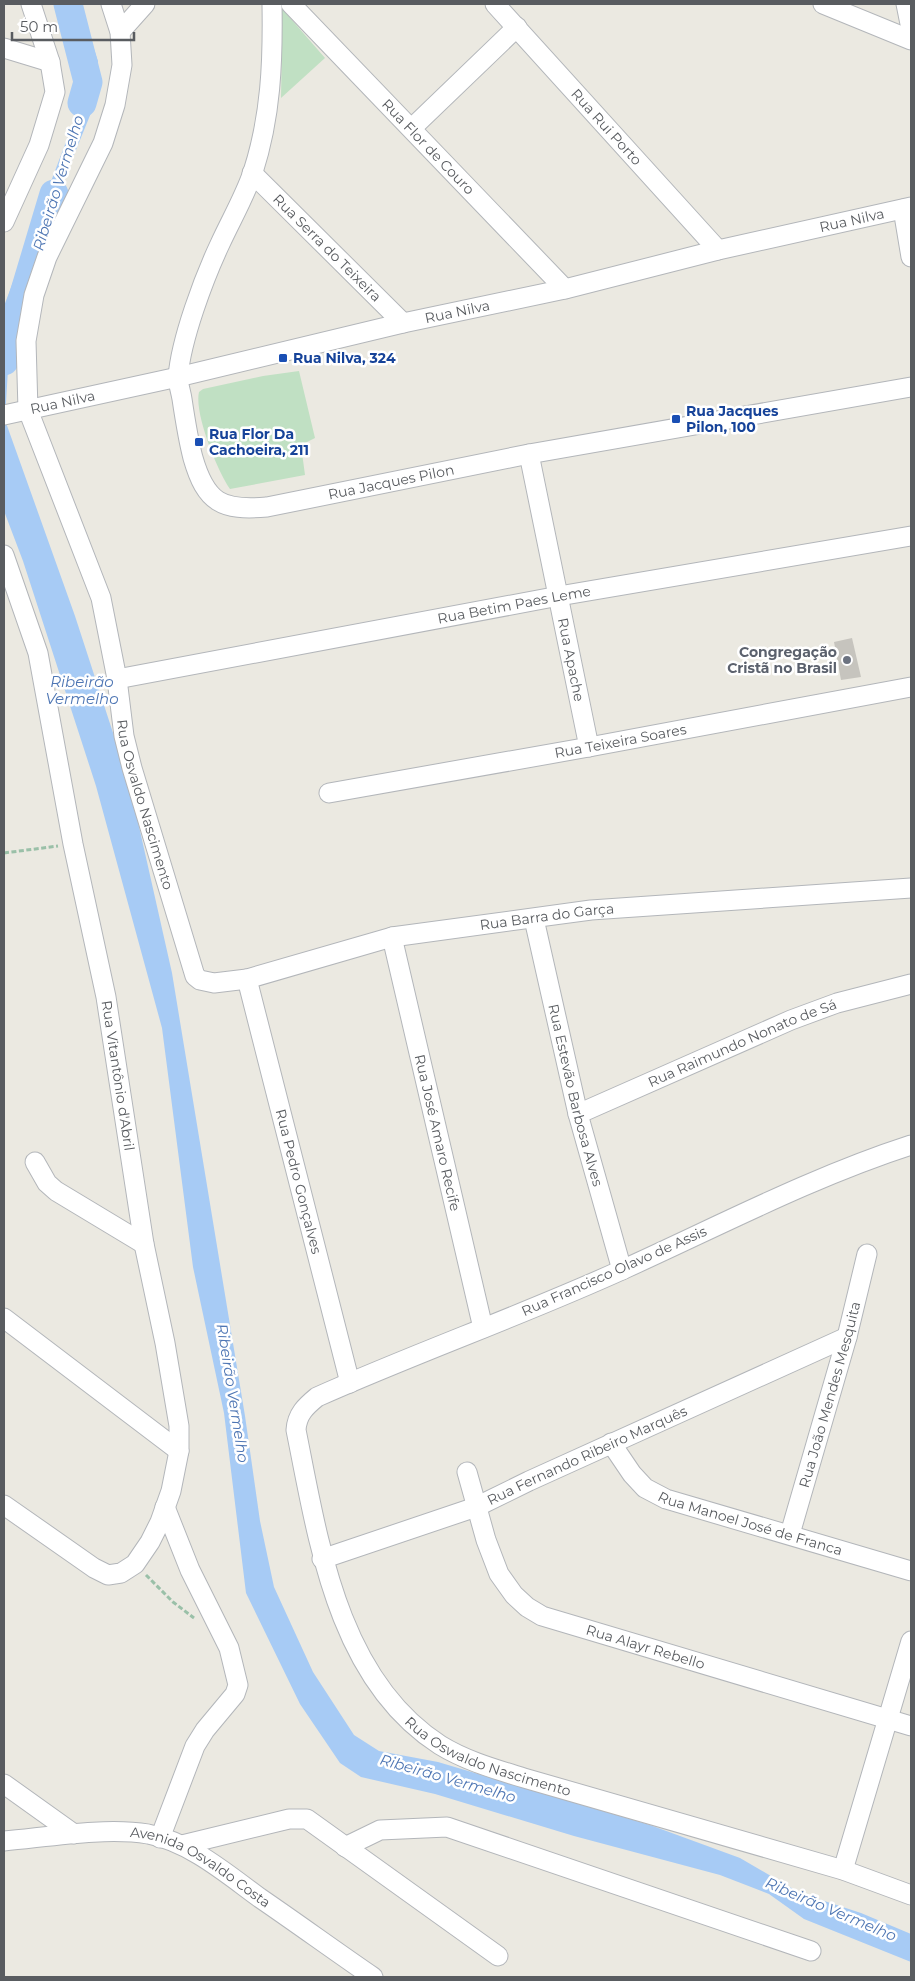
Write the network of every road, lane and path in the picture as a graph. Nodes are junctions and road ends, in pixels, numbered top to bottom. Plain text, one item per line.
1 (31, 4) edge
2 (112, 4) edge
3 (146, 4) edge
4 (272, 4) edge
5 (291, 4) edge
6 (495, 4) edge
7 (823, 4) edge
8 (906, 4) edge
9 (517, 28) junction
10 (911, 29) edge
11 (120, 32) junction
12 (911, 40) edge
13 (4, 48) edge
14 (50, 62) junction
15 (412, 128) junction
16 (252, 173) junction
17 (907, 208) edge
18 (4, 222) edge
19 (718, 250) junction
20 (911, 257) edge
21 (565, 289) junction
22 (403, 323) junction
23 (178, 377) junction
24 (911, 387) edge
25 (16, 413) edge
26 (529, 454) junction
27 (911, 536) edge
28 (4, 555) edge
29 (559, 596) junction
30 (117, 679) junction
31 (911, 687) edge
32 (589, 748) junction
33 (329, 793) dead end
34 (73, 844) junction
35 (4, 853) edge
36 (911, 888) edge
37 (534, 918) junction
38 (392, 937) junction
39 (193, 970) joint
40 (247, 979) junction
41 (911, 984) edge
42 (578, 1114) junction
43 (911, 1145) edge
44 (35, 1162) dead end
45 (144, 1244) junction
46 (867, 1254) dead end
47 (622, 1270) junction
48 (4, 1318) edge
49 (483, 1328) junction
50 (847, 1337) junction
51 (350, 1383) junction
52 (318, 1397) joint
53 (611, 1443) junction
54 (179, 1451) junction
55 (467, 1472) dead end
56 (4, 1505) edge
57 (165, 1507) junction
58 (476, 1507) junction
59 (790, 1534) junction
60 (322, 1559) junction
61 (135, 1564) junction
62 (911, 1571) edge
63 (195, 1618) dead end
64 (911, 1641) edge
65 (889, 1720) junction
66 (911, 1726) edge
67 (4, 1784) edge
68 (74, 1834) junction
69 (160, 1838) junction
70 (4, 1841) edge
71 (182, 1845) junction
72 (345, 1846) junction
73 (843, 1870) junction
74 (911, 1895) edge
75 (811, 1951) dead end
76 (498, 1956) dead end
77 (373, 1977) edge

1 - 14 street
2 - 11 street, Rua Osvaldo Nascimento
3 - 11 street
4 - 16 street, Rua Jacques Pilon
5 - 15 street, Rua Flor de Couro
6 - 9 street, Rua Rui Porto
7 - 12 street
8 - 10 street
9 - 15 street
9 - 19 street, Rua Rui Porto
11 - 25 street, Rua Osvaldo Nascimento
13 - 14 street
14 - 18 street
15 - 21 street, Rua Flor de Couro
16 - 22 street, Rua Serra do Teixeira
16 - 23 street, Rua Jacques Pilon
17 - 19 street, Rua Nilva
17 - 20 street
19 - 21 street, Rua Nilva
21 - 22 street, Rua Nilva
22 - 23 street, Rua Nilva
23 - 25 street, Rua Nilva
23 - 26 street, Rua Jacques Pilon
24 - 26 street, Rua Jacques Pilon
25 - 30 street, Rua Osvaldo Nascimento
26 - 29 street, Rua Apache
27 - 29 street, Rua Betim Paes Leme
28 - 34 street, Rua Vitantônio d'Abril
29 - 30 street, Rua Betim Paes Leme
29 - 32 street, Rua Apache
30 - 39 street, Rua Osvaldo Nascimento
31 - 32 street, Rua Teixeira Soares
32 - 33 street, Rua Teixeira Soares
34 - 35 path
34 - 45 street, Rua Vitantônio d'Abril
36 - 37 street, Rua Barra do Garça
37 - 38 street, Rua Barra do Garça
37 - 42 street, Rua Estevão Barbosa Alves
38 - 40 street, Rua Barra do Garça
38 - 49 street, Rua José Amaro Recife
39 - 40 street, Rua Barra do Garça
40 - 51 street, Rua Pedro Gonçalves
41 - 42 street, Rua Raimundo Nonato de Sá
42 - 47 street, Rua Estevão Barbosa Alves
43 - 47 street, Rua Francisco Olavo de Assis
44 - 45 street
45 - 54 street, Rua Vitantônio d'Abril
46 - 50 street, Rua João Mendes Mesquita
47 - 49 street, Rua Francisco Olavo de Assis
48 - 54 street
49 - 51 street, Rua Francisco Olavo de Assis
50 - 53 street, Rua Fernando Ribeiro Marquês
50 - 59 street, Rua João Mendes Mesquita
51 - 52 street, Rua Francisco Olavo de Assis
52 - 60 street, Rua Oswaldo Nascimento
53 - 58 street, Rua Fernando Ribeiro Marquês
53 - 59 street, Rua Manoel José de Franca
54 - 57 street, Rua Vitantônio d'Abril
55 - 58 street, Rua Alayr Rebello
56 - 61 street
57 - 61 street, Rua Vitantônio d'Abril
57 - 69 street
58 - 60 street, Rua Fernando Ribeiro Marquês
58 - 65 street, Rua Alayr Rebello
59 - 62 street, Rua Manoel José de Franca
60 - 73 street, Rua Oswaldo Nascimento
61 - 63 path
64 - 65 street
65 - 66 street, Rua Alayr Rebello
65 - 73 street
67 - 68 street
68 - 69 street, Avenida Osvaldo Costa
68 - 70 street, Avenida Osvaldo Costa
69 - 71 street, Avenida Osvaldo Costa
71 - 72 street
71 - 77 street, Avenida Osvaldo Costa
72 - 75 street
72 - 76 street
73 - 74 street, Rua Oswaldo Nascimento

